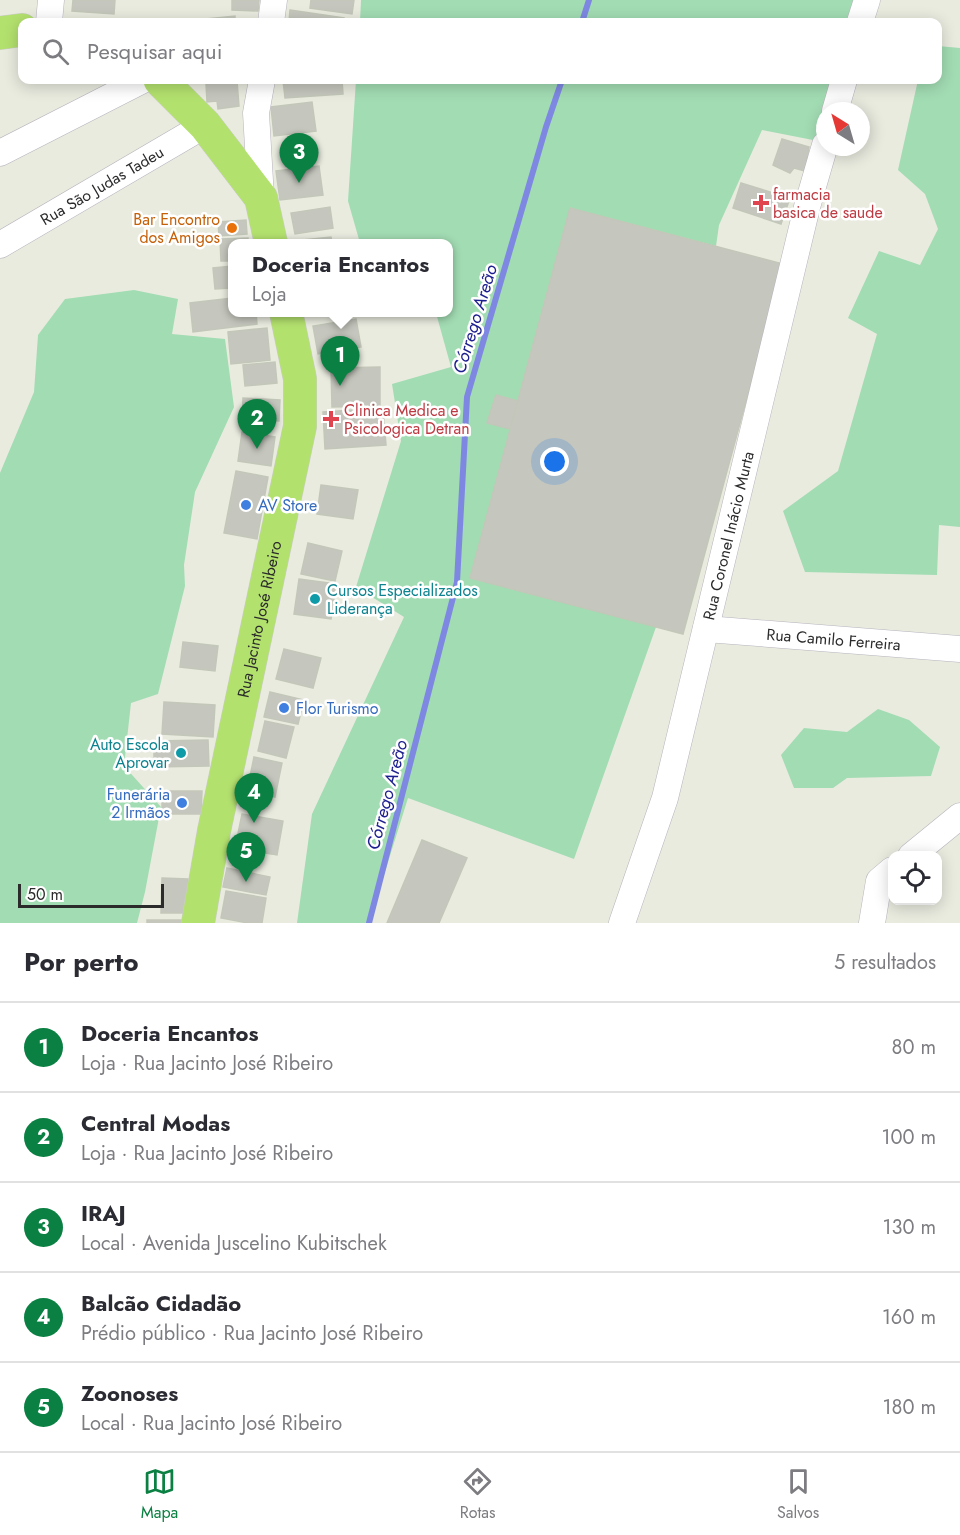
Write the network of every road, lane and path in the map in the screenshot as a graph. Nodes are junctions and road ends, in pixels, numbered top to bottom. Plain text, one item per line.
1 (51, 0) edge
2 (274, 0) edge
3 (867, 0) edge
4 (49, 18) edge
5 (272, 18) edge
6 (861, 18) edge
7 (18, 31) edge
8 (0, 33) edge
9 (135, 84) edge
10 (164, 84) edge
11 (261, 84) edge
12 (843, 84) edge
13 (838, 102) edge
14 (205, 125) junction
15 (0, 153) edge
16 (822, 156) edge
17 (261, 198) junction
18 (270, 239) edge
19 (0, 245) edge
20 (287, 317) edge
21 (706, 629) junction
22 (960, 650) edge
23 (960, 816) edge
24 (915, 851) edge
25 (888, 873) edge
26 (198, 923) edge
27 (622, 923) edge
28 (872, 923) edge

1 - 4 street
2 - 5 street
3 - 6 street
7 - 8 main road
9 - 15 street
10 - 14 main road
11 - 17 street
12 - 13 street
14 - 17 main road
14 - 19 street, Rua São Judas Tadeu
16 - 21 street, Rua Coronel Inácio Murta
17 - 18 main road
20 - 26 main road, Rua Jacinto José Ribeiro
21 - 22 street, Rua Camilo Ferreira
21 - 27 street, Rua Coronel Inácio Murta
23 - 24 street
25 - 28 street

